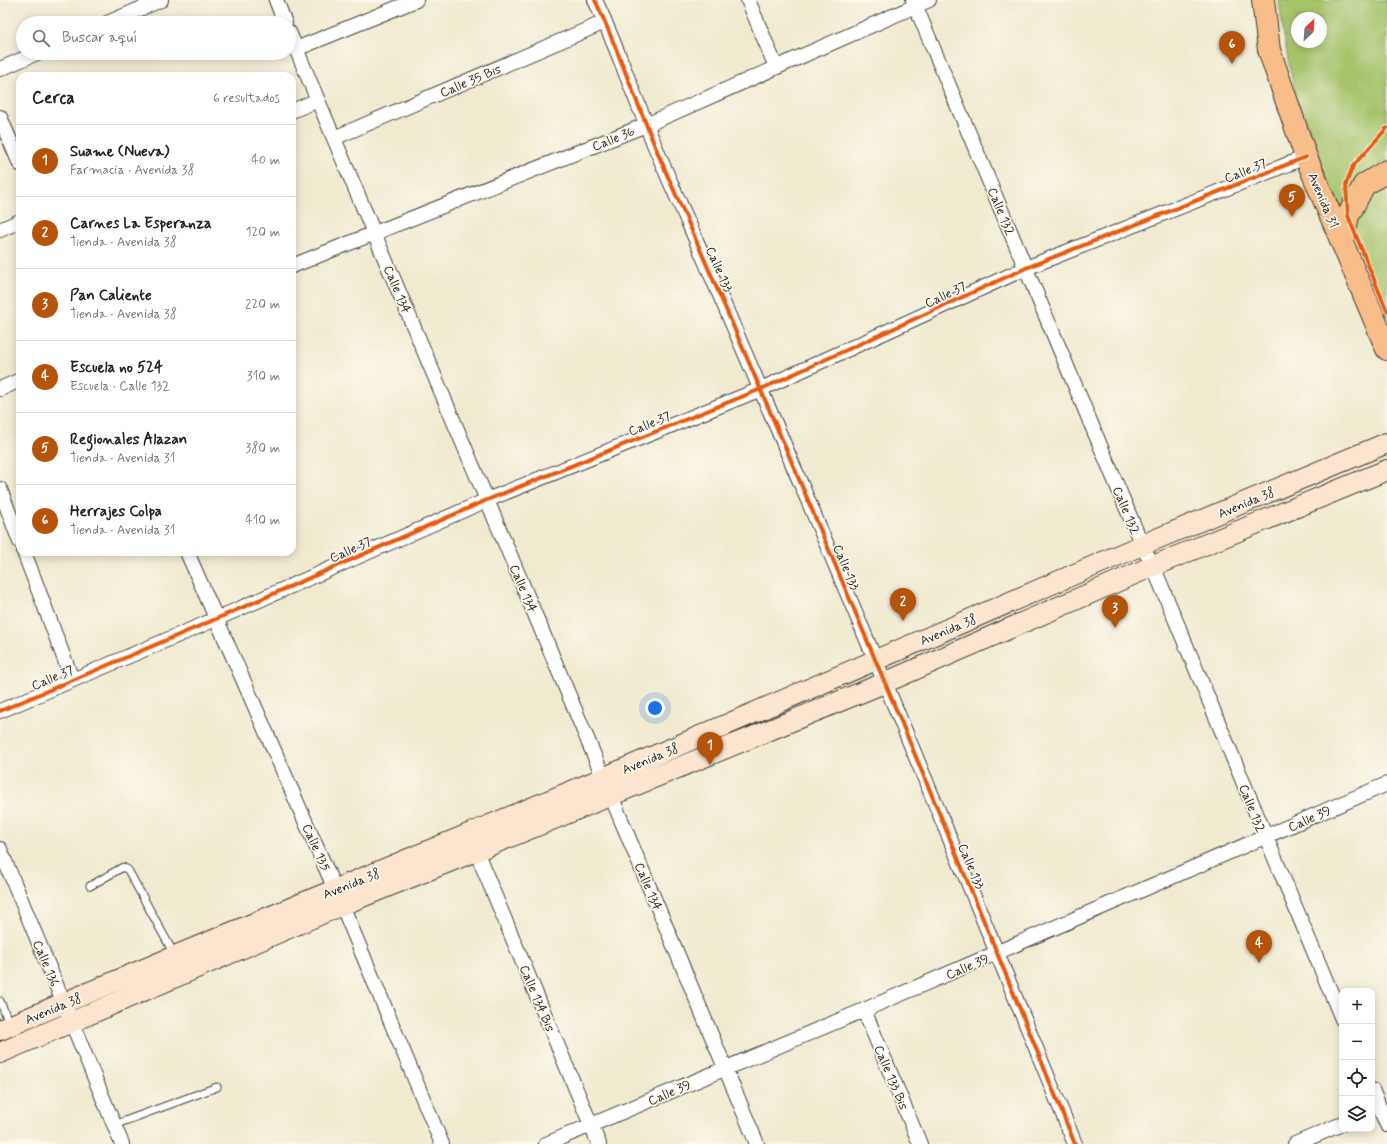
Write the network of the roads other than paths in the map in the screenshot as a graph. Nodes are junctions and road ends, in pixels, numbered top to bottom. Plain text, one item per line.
1 (161, 0) edge
2 (276, 0) edge
3 (416, 0) edge
4 (595, 0) edge
5 (748, 0) edge
6 (929, 0) edge
7 (1262, 0) edge
8 (914, 3) edge
9 (123, 16) edge
10 (282, 16) edge
11 (605, 22) junction
12 (296, 49) joint
13 (21, 60) edge
14 (776, 67) junction
15 (0, 69) edge
16 (318, 100) junction
17 (296, 109) edge
18 (0, 117) edge
19 (646, 125) junction
20 (334, 138) junction
21 (16, 155) edge
22 (1306, 157) junction
23 (1387, 172) edge
24 (16, 223) edge
25 (0, 230) edge
26 (374, 233) junction
27 (1342, 243) junction
28 (296, 264) edge
29 (1026, 268) junction
30 (1387, 349) edge
31 (16, 382) edge
32 (0, 389) edge
33 (761, 389) junction
34 (1387, 443) edge
35 (1387, 470) edge
36 (0, 489) edge
37 (487, 500) junction
38 (16, 531) edge
39 (1142, 545) junction
40 (26, 556) edge
41 (189, 556) edge
42 (1153, 566) junction
43 (216, 619) junction
44 (876, 660) junction
45 (72, 679) junction
46 (884, 683) junction
47 (0, 711) edge
48 (1387, 784) edge
49 (607, 787) junction
50 (1265, 837) junction
51 (0, 849) edge
52 (476, 851) junction
53 (90, 886) dead end
54 (339, 897) junction
55 (997, 952) junction
56 (175, 956) junction
57 (0, 1001) edge
58 (64, 1003) junction
59 (864, 1010) junction
60 (1339, 1012) edge
61 (72, 1023) junction
62 (5, 1028) edge
63 (0, 1053) edge
64 (725, 1068) junction
65 (217, 1087) dead end
66 (1374, 1096) edge
67 (1379, 1108) edge
68 (114, 1125) junction
69 (591, 1125) junction
70 (1339, 1125) edge
71 (1387, 1125) edge
72 (122, 1144) edge
73 (442, 1144) edge
74 (546, 1144) edge
75 (599, 1144) edge
76 (757, 1144) edge
77 (920, 1144) edge
78 (1075, 1144) edge
79 (1295, 1144) edge

1 - 9 street
2 - 10 street
3 - 12 street
4 - 11 street, Calle 133
5 - 14 street
6 - 8 street, Calle 36
7 - 22 highway, Avenida 31
8 - 14 street, Calle 36
8 - 29 street, Calle 132
11 - 19 street, Calle 133
11 - 20 street, Calle 35 Bis
12 - 16 street, Calle 134
13 - 15 street
14 - 19 street, Calle 36
16 - 17 street
16 - 20 street, Calle 134
18 - 21 street
19 - 26 street, Calle 36
19 - 33 street, Calle 133
20 - 26 street, Calle 134
22 - 27 highway, Avenida 31
22 - 29 street, Calle 37
23 - 27 highway
24 - 25 street
26 - 28 street, Calle 36
26 - 37 street, Calle 134
27 - 30 highway, Avenida 31
29 - 33 street, Calle 37
29 - 39 street, Calle 132
31 - 32 street
33 - 37 street, Calle 37
33 - 44 street, Calle 133
34 - 39 main road, Avenida 38
35 - 42 main road, Avenida 38
36 - 38 street
37 - 43 street, Calle 37
37 - 49 street, Calle 134
39 - 42 street, Calle 132
39 - 44 main road, Avenida 38
40 - 45 street
41 - 43 street, Calle 135
42 - 46 main road, Avenida 38
42 - 50 street, Calle 132
43 - 45 street, Calle 37
43 - 54 street, Calle 135
44 - 46 street, Calle 133
44 - 49 main road, Avenida 38
45 - 47 street, Calle 37
46 - 49 main road, Avenida 38
46 - 55 street, Calle 133
48 - 50 street, Calle 39
49 - 52 main road, Avenida 38
49 - 54 main road, Avenida 38
49 - 64 street, Calle 134
50 - 55 street, Calle 39
50 - 60 street, Calle 132
51 - 58 street, Calle 136
52 - 54 main road, Avenida 38
52 - 69 street, Calle 134 Bis
53 - 56 lane
54 - 56 main road, Avenida 38
54 - 61 main road, Avenida 38
54 - 73 street, Calle 135
55 - 59 street, Calle 39
55 - 78 street, Calle 133
56 - 58 main road, Avenida 38
57 - 62 lane
58 - 61 street, Calle 136
58 - 62 main road, Avenida 38
59 - 64 street, Calle 39
59 - 77 street, Calle 133 Bis
61 - 63 main road, Avenida 38
61 - 68 street, Calle 136
64 - 69 street, Calle 39
64 - 76 street, Calle 134
65 - 68 lane
66 - 67 street
67 - 71 street
68 - 72 street, Calle 136
69 - 74 street, Calle 39
69 - 75 street, Calle 134 Bis
70 - 79 street

